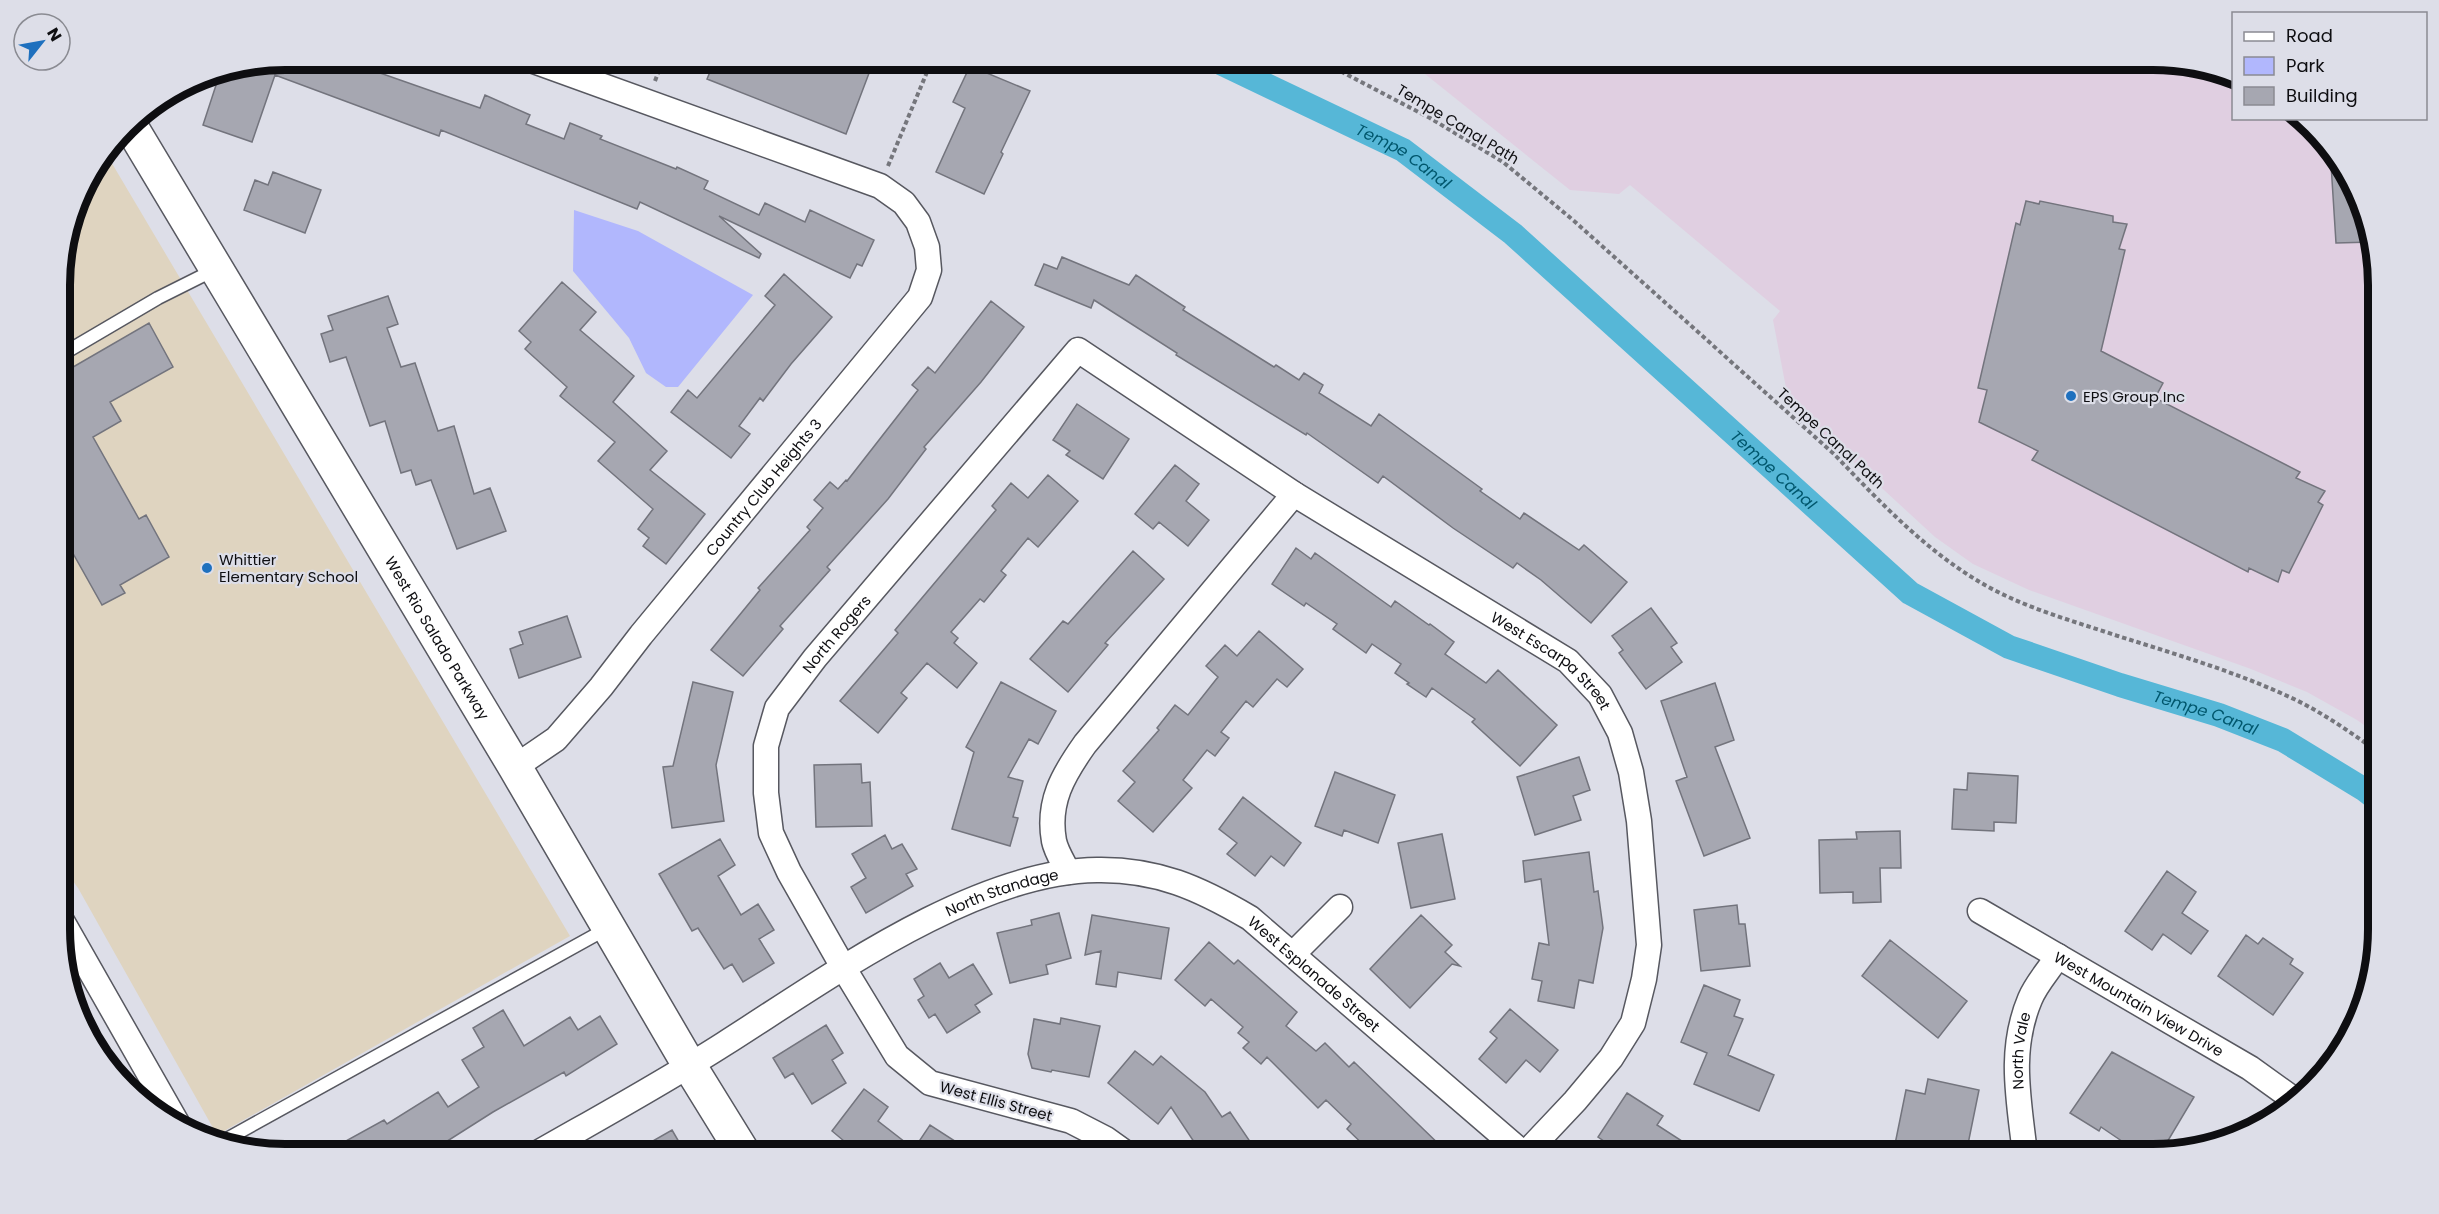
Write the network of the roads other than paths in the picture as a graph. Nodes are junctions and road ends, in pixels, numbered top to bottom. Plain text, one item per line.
1 (559, 70) edge
2 (134, 132) edge
3 (217, 268) junction
4 (71, 349) edge
5 (1078, 350) joint
6 (1294, 494) junction
7 (515, 767) junction
8 (1068, 872) junction
9 (1340, 907) dead end
10 (1980, 911) dead end
11 (609, 928) junction
12 (70, 936) edge
13 (1293, 954) junction
14 (2058, 956) junction
15 (843, 967) junction
16 (689, 1065) junction
17 (2289, 1096) edge
18 (169, 1109) edge
19 (232, 1136) edge
20 (553, 1144) edge
21 (738, 1144) edge
22 (1113, 1144) edge
23 (1513, 1144) edge
24 (1534, 1144) edge
25 (2024, 1144) edge

1 - 7 street, Country Club Heights 3
2 - 3 main road, West Rio Salado Parkway
3 - 4 lane
3 - 7 main road, West Rio Salado Parkway
5 - 6 street, West Escarpa Street
5 - 15 street, North Rogers
6 - 8 street, North Standage
6 - 24 street, West Escarpa Street
7 - 11 main road, West Rio Salado Parkway
8 - 13 street, West Esplanade Street
8 - 15 street, North Standage
9 - 13 street
10 - 14 street, West Mountain View Drive
11 - 16 main road, West Rio Salado Parkway
11 - 19 lane
12 - 18 street
13 - 23 street, West Esplanade Street
14 - 17 street, West Mountain View Drive
14 - 25 street, North Vale
15 - 16 street, North Standage
15 - 22 street, West Ellis Street
16 - 20 street, North Standage
16 - 21 main road, West Rio Salado Parkway

